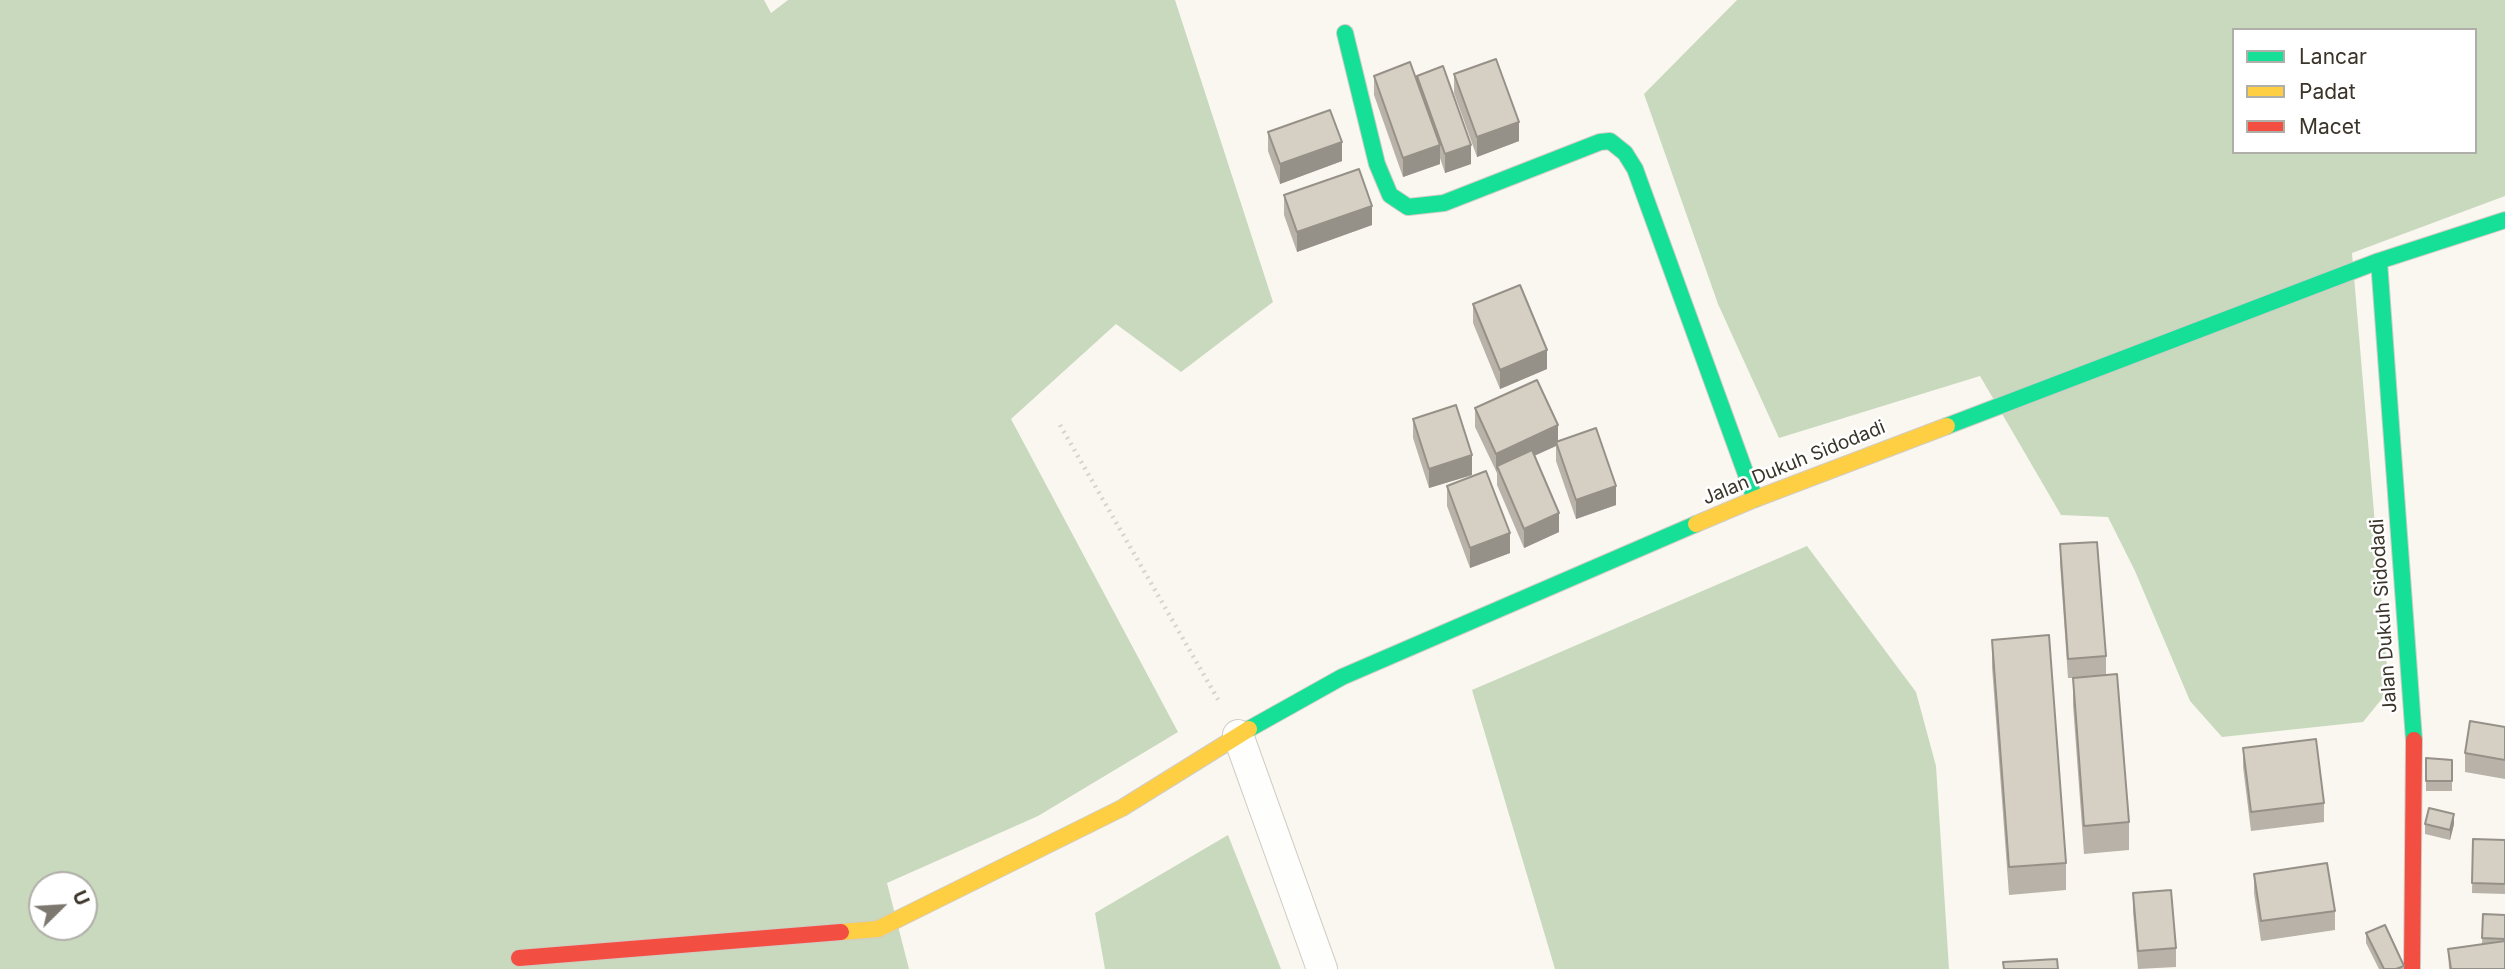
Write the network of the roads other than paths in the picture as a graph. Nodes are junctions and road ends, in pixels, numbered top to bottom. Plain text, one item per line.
1 (1345, 33) dead end
2 (2505, 220) edge
3 (2379, 261) junction
4 (1755, 499) junction
5 (1238, 735) junction
6 (519, 958) dead end
7 (1322, 969) edge
8 (2412, 969) edge

1 - 4 street
2 - 3 street, Jalan Dukuh Sidodadi
3 - 4 street, Jalan Dukuh Sidodadi
3 - 8 street, Jalan Dukuh Sidodadi
4 - 5 street, Jalan Dukuh Sidodadi
5 - 6 street, Jalan Dukuh Sidodadi
5 - 7 street

